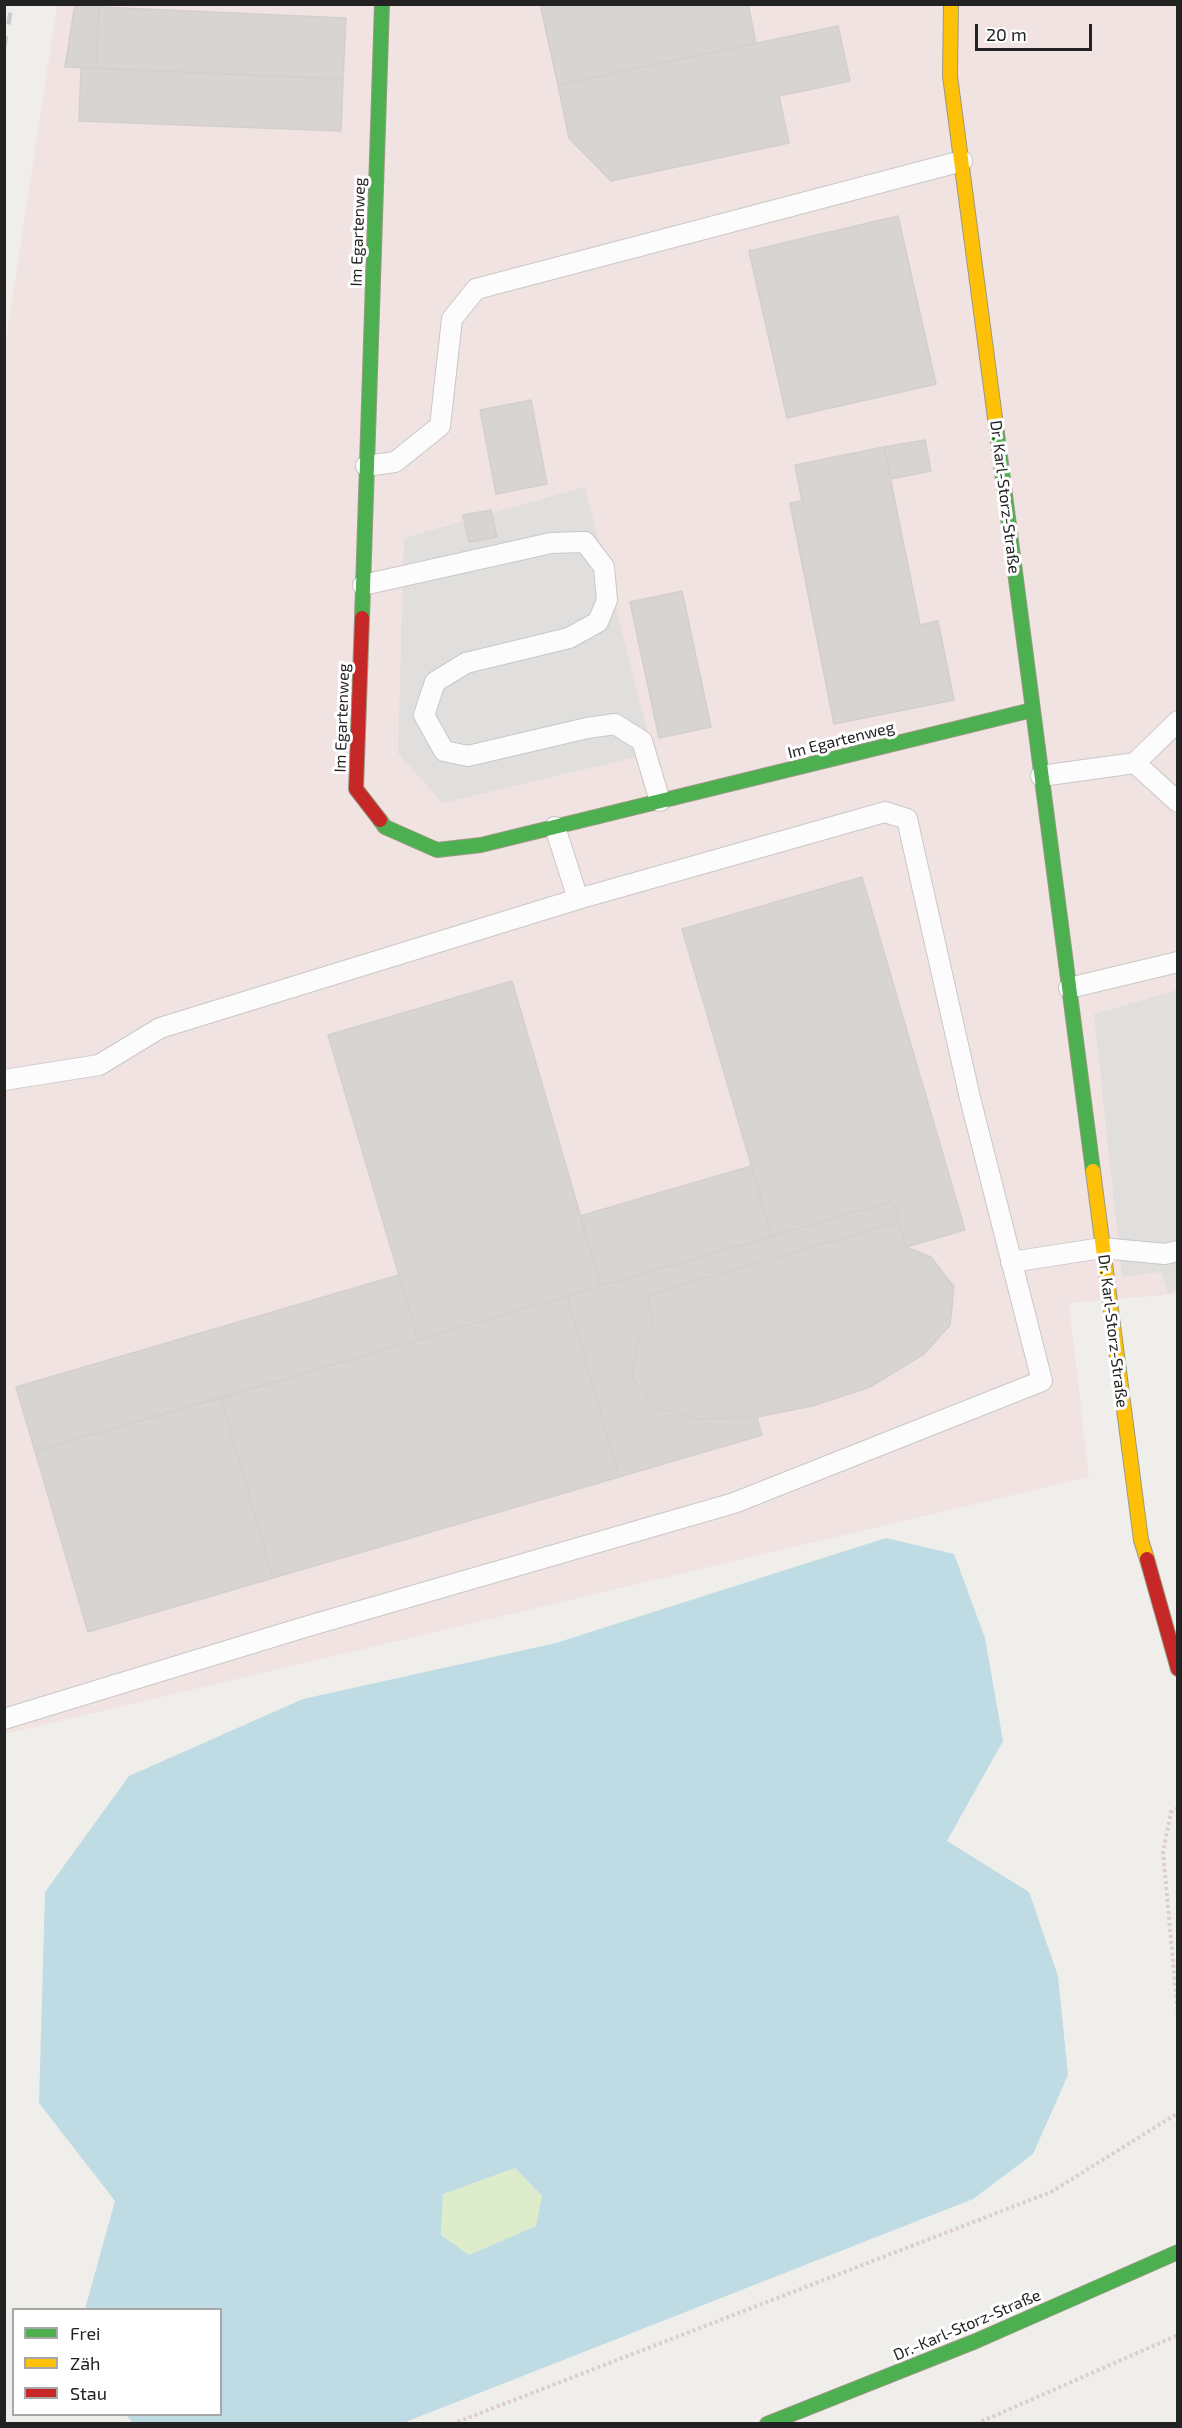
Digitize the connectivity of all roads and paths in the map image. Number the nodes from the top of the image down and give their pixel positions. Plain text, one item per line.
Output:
1 (382, 4) edge
2 (951, 4) edge
3 (962, 161) junction
4 (366, 466) junction
5 (363, 585) junction
6 (1032, 710) junction
7 (1178, 721) edge
8 (1135, 763) junction
9 (1041, 776) junction
10 (660, 801) junction
11 (1178, 802) edge
12 (555, 827) junction
13 (578, 899) junction
14 (1178, 962) edge
15 (1069, 988) junction
16 (4, 1080) edge
17 (1102, 1248) junction
18 (1178, 1251) edge
19 (1011, 1262) junction
20 (1178, 1669) edge
21 (4, 1719) edge
22 (1178, 1808) edge
23 (1178, 2016) edge
24 (1178, 2113) edge
25 (1178, 2252) edge
26 (1178, 2335) edge
27 (452, 2424) edge
28 (767, 2424) edge
29 (976, 2424) edge

1 - 4 street, Im Egartenweg
2 - 3 street, Dr. Karl-Storz-Straße
3 - 4 lane
3 - 6 street, Dr. Karl-Storz-Straße
4 - 5 street, Im Egartenweg
5 - 10 lane
5 - 12 street, Im Egartenweg
6 - 9 street, Dr. Karl-Storz-Straße
6 - 10 street, Im Egartenweg
7 - 8 lane
8 - 9 lane
8 - 11 lane
9 - 15 street, Dr. Karl-Storz-Straße
10 - 12 street, Im Egartenweg
12 - 13 lane
13 - 16 lane
13 - 19 lane
14 - 15 lane
15 - 17 street, Dr. Karl-Storz-Straße
17 - 18 lane
17 - 19 lane
17 - 20 street, Dr. Karl-Storz-Straße
19 - 21 lane
22 - 23 path
24 - 27 path
25 - 28 street, Dr.-Karl-Storz-Straße
26 - 29 path

